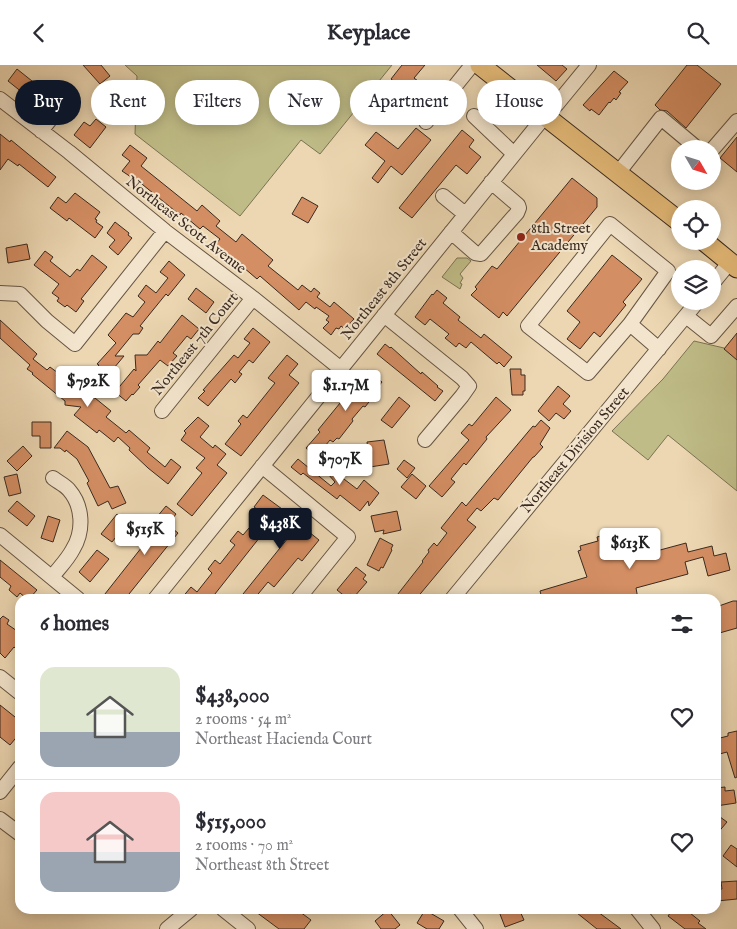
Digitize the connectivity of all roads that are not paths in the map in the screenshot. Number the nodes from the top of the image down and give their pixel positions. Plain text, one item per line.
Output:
1 (472, 65) edge
2 (480, 65) edge
3 (589, 65) edge
4 (460, 80) edge
5 (499, 80) edge
6 (562, 99) edge
7 (5, 103) edge
8 (474, 116) dead end
9 (737, 121) edge
10 (46, 125) edge
11 (537, 125) edge
12 (557, 125) edge
13 (41, 131) junction
14 (687, 140) edge
15 (721, 140) edge
16 (514, 153) junction
17 (618, 173) junction
18 (491, 182) junction
19 (443, 196) dead end
20 (465, 214) junction
21 (671, 215) edge
22 (165, 231) junction
23 (451, 232) junction
24 (718, 250) edge
25 (735, 261) edge
26 (721, 275) edge
27 (0, 293) edge
28 (253, 298) junction
29 (737, 306) edge
30 (691, 310) edge
31 (384, 315) junction
32 (686, 316) junction
33 (630, 324) junction
34 (659, 349) junction
35 (341, 369) junction
36 (162, 411) dead end
37 (425, 440) dead end
38 (262, 467) junction
39 (53, 479) dead end
40 (0, 535) edge
41 (52, 577) junction
42 (72, 594) edge
43 (159, 594) edge
44 (302, 594) edge
45 (456, 594) edge
46 (0, 677) edge
47 (15, 689) edge
48 (15, 773) edge
49 (0, 792) edge
50 (0, 819) edge
51 (15, 830) edge
52 (185, 914) edge
53 (229, 914) edge
54 (464, 914) edge
55 (640, 914) edge
56 (167, 929) edge
57 (248, 929) edge
58 (476, 929) edge
59 (653, 929) edge

1 - 4 street
2 - 5 main road
3 - 6 street, Northeast 8th Street
7 - 13 street, Northeast Scott Avenue
8 - 16 street
9 - 15 street
10 - 13 street
11 - 16 street, Northeast 8th Street
12 - 17 main road
13 - 22 street, Northeast Scott Avenue
14 - 17 street
16 - 18 street, Northeast 8th Street
17 - 21 main road
18 - 20 street, Northeast 8th Street
18 - 23 street
19 - 20 street
20 - 23 street, Northeast 8th Street
22 - 27 street
22 - 28 street, Northeast Scott Avenue
23 - 31 street, Northeast 8th Street
24 - 25 main road
25 - 26 street
28 - 35 street, Northeast Scott Avenue
28 - 36 street, Northeast 7th Court
29 - 32 street
30 - 32 street, Northeast Division Street
31 - 35 street, Northeast 8th Street
31 - 37 street
32 - 34 street, Northeast Division Street
33 - 33 street
33 - 34 street
34 - 45 street, Northeast Division Street
35 - 38 street, Northeast 8th Street
38 - 43 street, Northeast 8th Street
38 - 44 street
39 - 41 street
40 - 41 street
41 - 42 street
46 - 47 street
48 - 49 street
50 - 51 street
52 - 56 street
53 - 57 street
54 - 58 street
55 - 59 street

